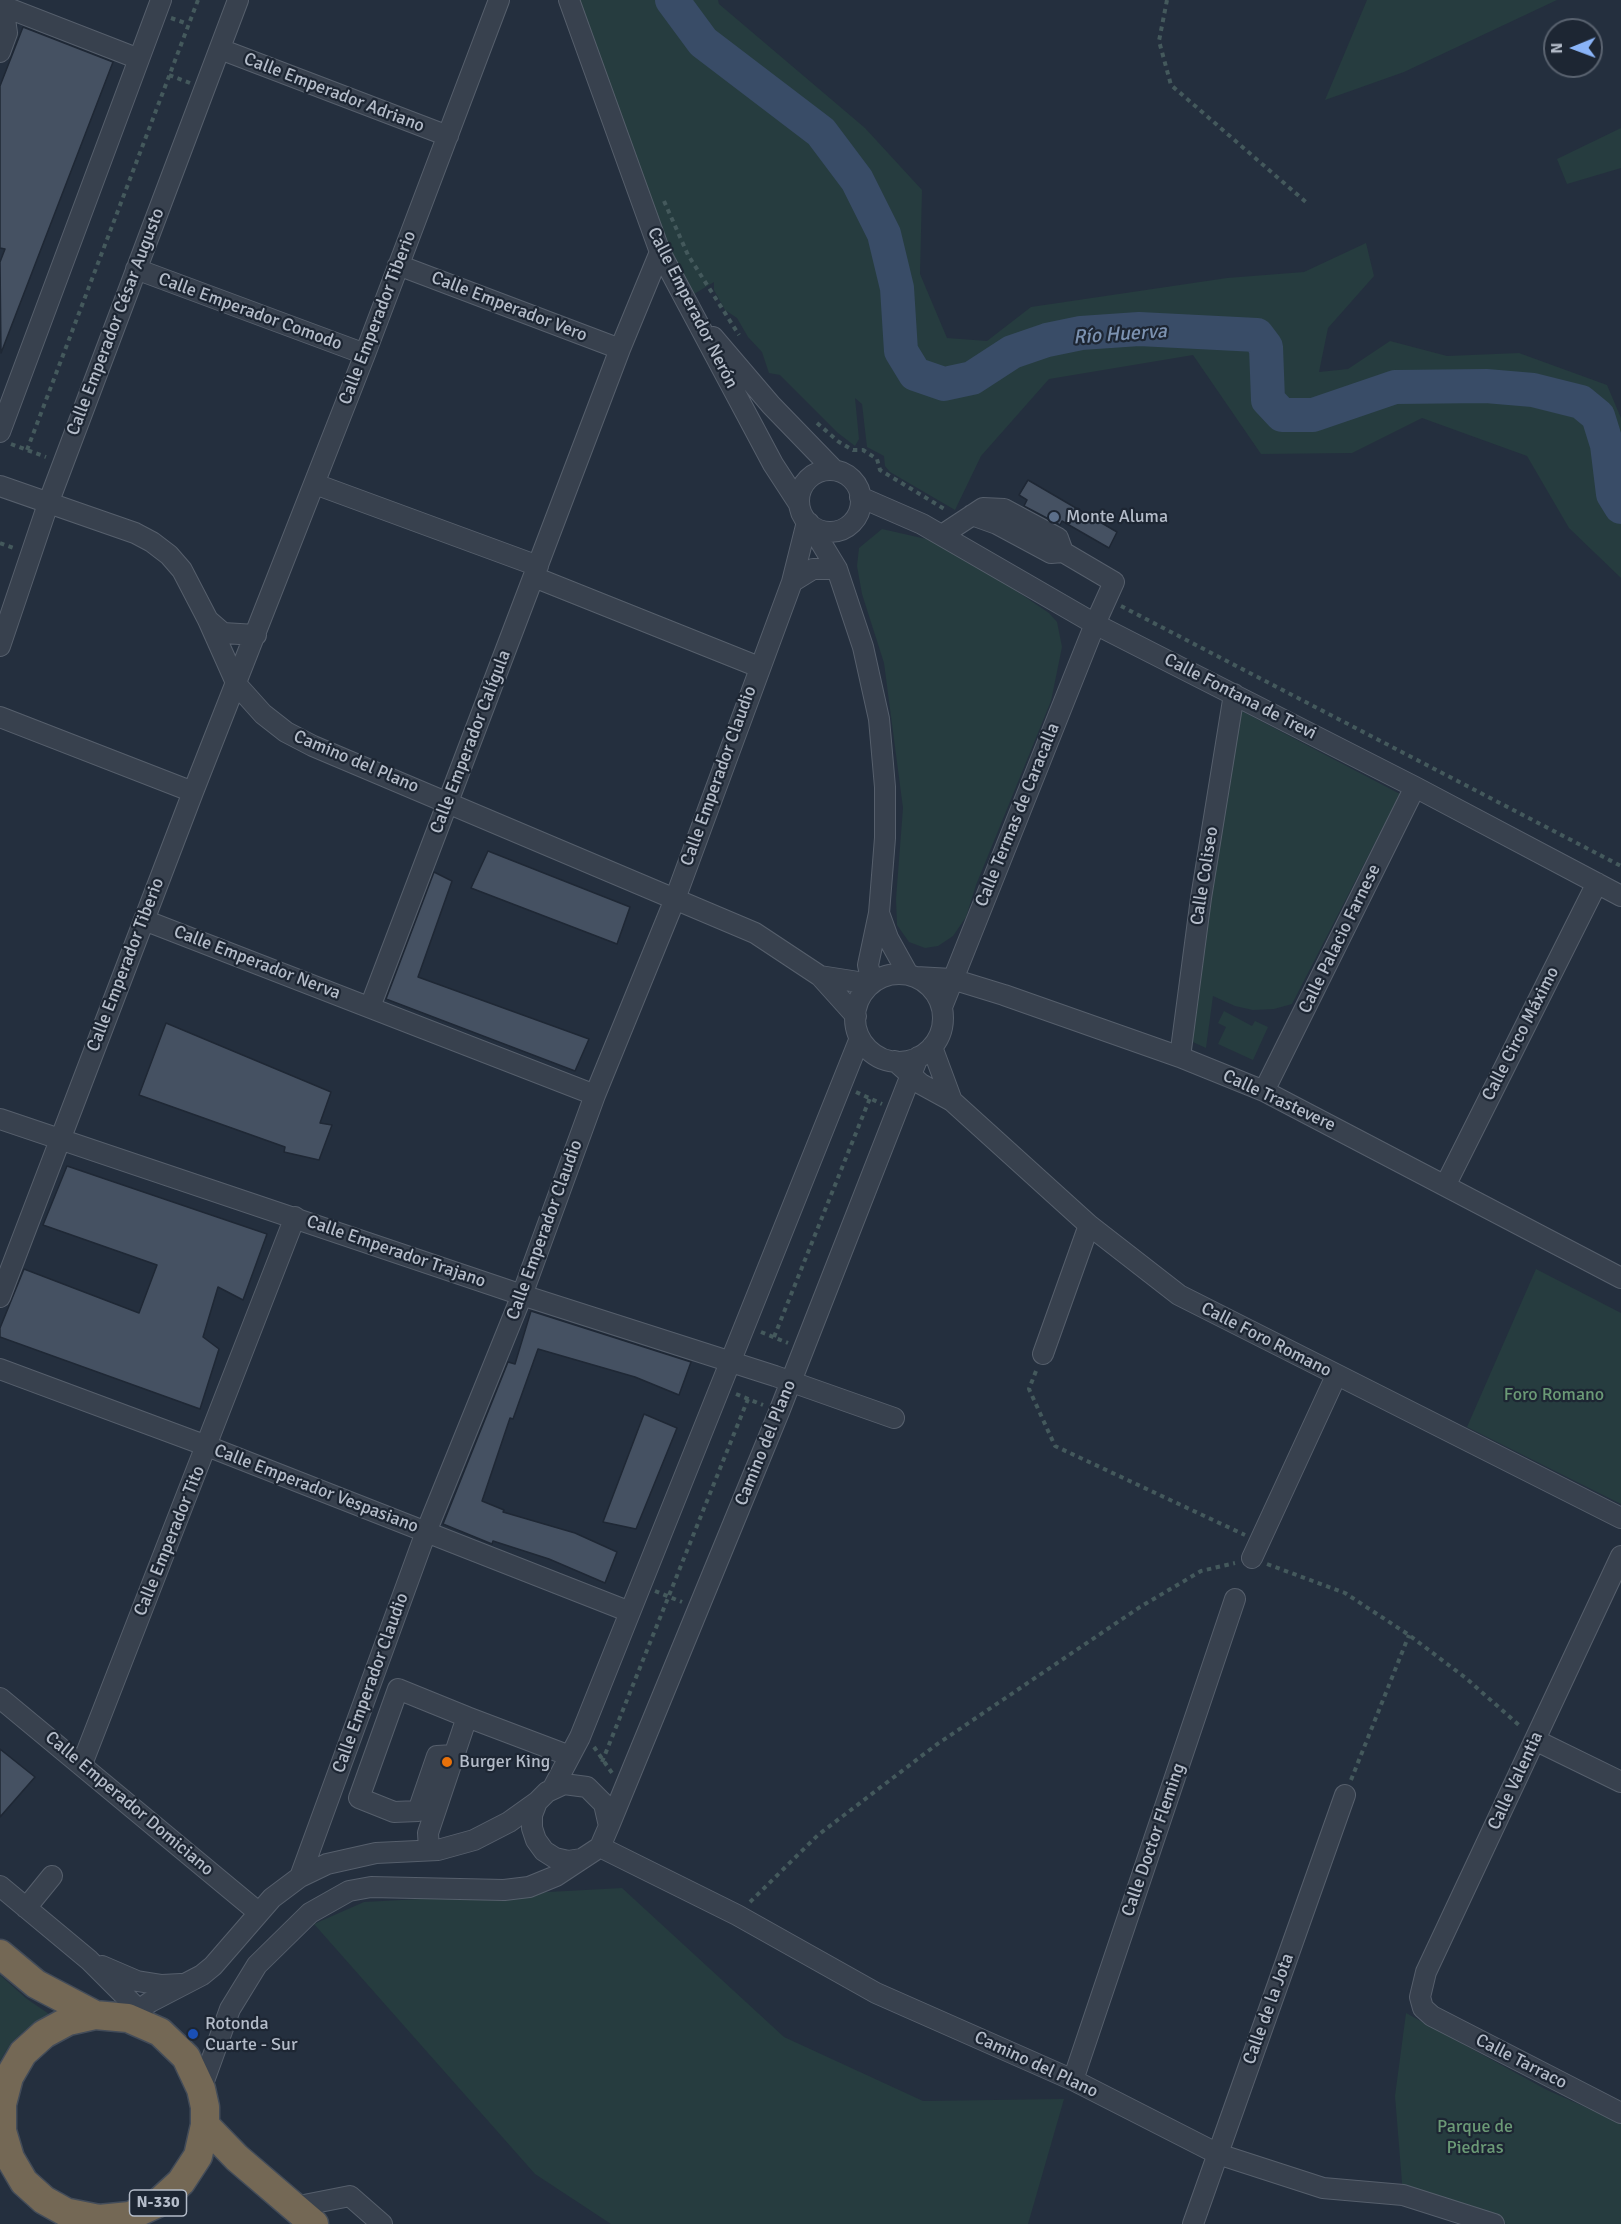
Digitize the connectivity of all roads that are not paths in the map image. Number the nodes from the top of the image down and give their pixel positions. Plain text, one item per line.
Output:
1 (161, 0) edge
2 (238, 0) edge
3 (499, 0) edge
4 (568, 0) edge
5 (3, 3) edge
6 (219, 49) junction
7 (0, 52) edge
8 (139, 59) junction
9 (448, 136) junction
10 (660, 252) junction
11 (398, 265) junction
12 (136, 269) junction
13 (690, 310) junction
14 (620, 350) junction
15 (365, 354) junction
16 (4, 437) edge
17 (834, 470) junction
18 (315, 484) junction
19 (0, 486) edge
20 (860, 496) junction
21 (49, 501) junction
22 (805, 517) junction
23 (846, 527) junction
24 (942, 535) junction
25 (837, 568) junction
26 (536, 572) junction
27 (792, 582) junction
28 (208, 620) junction
29 (1095, 624) junction
30 (256, 635) junction
31 (0, 646) edge
32 (759, 667) junction
33 (237, 685) junction
34 (1234, 694) junction
35 (0, 717) edge
36 (1415, 787) junction
37 (193, 792) junction
38 (449, 802) junction
39 (1597, 883) junction
40 (1621, 896) edge
41 (675, 898) junction
42 (879, 913) junction
43 (144, 920) junction
44 (820, 976) junction
45 (912, 976) junction
46 (952, 979) junction
47 (872, 983) junction
48 (370, 1007) junction
49 (942, 1007) junction
50 (856, 1016) junction
51 (860, 1038) junction
52 (925, 1052) junction
53 (1180, 1058) junction
54 (895, 1061) junction
55 (911, 1077) junction
56 (1264, 1091) junction
57 (595, 1095) junction
58 (952, 1101) junction
59 (0, 1119) edge
60 (60, 1139) junction
61 (1446, 1184) junction
62 (296, 1217) junction
63 (1089, 1225) junction
64 (1621, 1278) edge
65 (522, 1295) junction
66 (0, 1297) edge
67 (1043, 1354) road end
68 (732, 1362) junction
69 (0, 1369) edge
70 (1336, 1376) junction
71 (791, 1382) junction
72 (894, 1418) dead end
73 (207, 1446) junction
74 (1621, 1518) edge
75 (426, 1532) junction
76 (1256, 1550) road end
77 (1621, 1556) edge
78 (1235, 1599) dead end
79 (630, 1612) junction
80 (0, 1698) edge
81 (467, 1717) junction
82 (1535, 1740) junction
83 (454, 1755) junction
84 (570, 1756) junction
85 (82, 1764) junction
86 (1621, 1782) edge
87 (553, 1788) junction
88 (1345, 1795) road end
89 (537, 1802) junction
90 (609, 1827) junction
91 (600, 1847) junction
92 (429, 1850) junction
93 (581, 1859) junction
94 (52, 1876) dead end
95 (300, 1877) junction
96 (0, 1886) edge
97 (26, 1908) junction
98 (258, 1912) junction
99 (0, 1954) edge
100 (89, 1960) junction
101 (189, 1983) junction
102 (1424, 2008) joint
103 (95, 2015) junction
104 (138, 2018) junction
105 (1073, 2080) junction
106 (201, 2089) junction
107 (1, 2102) edge
108 (1621, 2113) edge
109 (205, 2125) junction
110 (1218, 2154) junction
111 (304, 2216) edge
112 (78, 2219) edge
113 (382, 2224) edge
114 (1193, 2224) edge
115 (1494, 2224) edge

1 - 8 street
2 - 6 street, Calle Emperador César Augusto
3 - 9 street, Calle Emperador Tiberio
4 - 10 street, Calle Emperador Nerón
5 - 7 street
5 - 8 street
6 - 9 street, Calle Emperador Adriano
6 - 12 street, Calle Emperador César Augusto
8 - 16 street
9 - 11 street, Calle Emperador Tiberio
10 - 13 street, Calle Emperador Nerón
10 - 14 street, Calle Emperador Calígula
11 - 14 street, Calle Emperador Vero
11 - 15 street, Calle Emperador Tiberio
12 - 15 street, Calle Emperador Comodo
12 - 21 street, Calle Emperador César Augusto
13 - 17 street
13 - 22 street, Calle Emperador Nerón
14 - 26 street, Calle Emperador Calígula
15 - 18 street, Calle Emperador Tiberio
17 - 20 street
17 - 22 street
18 - 26 street
18 - 30 street, Calle Emperador Tiberio
19 - 21 street, Camino del Plano
20 - 23 street
20 - 24 street, Calle Fontana de Trevi
21 - 28 street, Camino del Plano
21 - 31 street, Calle Emperador César Augusto
22 - 23 street
22 - 25 street, Calle Emperador Nerón
22 - 27 street, Calle Emperador Claudio
23 - 25 street
24 - 29 street, Calle Fontana de Trevi
24 - 29 street, Calle Termas de Caracalla
25 - 27 street
25 - 42 street, Calle Emperador Nerón
26 - 32 street
26 - 38 street, Calle Emperador Calígula
27 - 32 street, Calle Emperador Claudio
28 - 30 street
28 - 33 street, Camino del Plano
29 - 34 street, Calle Fontana de Trevi
29 - 46 street, Calle Termas de Caracalla
30 - 33 street, Calle Emperador Tiberio
32 - 41 street, Calle Emperador Claudio
33 - 37 street, Calle Emperador Tiberio
33 - 38 street, Camino del Plano
34 - 36 street, Calle Fontana de Trevi
34 - 53 street, Calle Coliseo
35 - 37 street
36 - 39 street, Calle Fontana de Trevi
36 - 56 street, Calle Palacio Farnese
37 - 43 street, Calle Emperador Tiberio
38 - 41 street, Camino del Plano
38 - 48 street, Calle Emperador Calígula
39 - 40 street, Calle Fontana de Trevi
39 - 61 street, Calle Circo Máximo
41 - 44 street, Camino del Plano
41 - 57 street, Calle Emperador Claudio
42 - 45 street, Calle Emperador Nerón
42 - 47 street, Calle Emperador Nerón
43 - 48 street, Calle Emperador Nerva
43 - 60 street, Calle Emperador Tiberio
44 - 47 street, Camino del Plano
44 - 50 street, Camino del Plano
45 - 46 street, Calle Trastevere
45 - 47 street
45 - 49 street
46 - 49 street, Calle Termas de Caracalla
46 - 53 street, Calle Trastevere
47 - 50 street
48 - 57 street
49 - 52 street
50 - 51 street
51 - 54 street
51 - 68 street
52 - 54 street
52 - 55 street, Camino del Plano
52 - 58 street, Calle Foro Romano
53 - 56 street, Calle Trastevere
54 - 55 street, Calle Foro Romano
55 - 58 street, Calle Foro Romano
55 - 71 street, Camino del Plano
56 - 61 street, Calle Trastevere
57 - 65 street, Calle Emperador Claudio
58 - 63 street, Calle Foro Romano
59 - 60 street, Calle Emperador Trajano
60 - 62 street, Calle Emperador Trajano
60 - 66 street, Calle Emperador Tiberio
61 - 64 street, Calle Trastevere
62 - 65 street, Calle Emperador Trajano
62 - 73 street, Calle Emperador Tito
63 - 67 street
63 - 70 street, Calle Foro Romano
65 - 68 street, Calle Emperador Trajano
65 - 75 street, Calle Emperador Claudio
68 - 71 street, Calle Emperador Trajano
68 - 79 street
69 - 73 street, Calle Emperador Vespasiano
70 - 74 street, Calle Foro Romano
70 - 76 street
71 - 72 street, Calle Emperador Trajano
71 - 90 street, Camino del Plano
73 - 75 street, Calle Emperador Vespasiano
73 - 85 street, Calle Emperador Tito
75 - 79 street, Calle Emperador Vespasiano
75 - 95 street, Calle Emperador Claudio
77 - 82 street, Calle Valentia
78 - 105 street, Calle Doctor Fleming
79 - 84 street
80 - 85 street, Calle Emperador Domiciano
81 - 83 street
81 - 83 street
81 - 84 street
82 - 86 street
82 - 102 street, Calle Valentia
83 - 92 street
84 - 87 street
85 - 98 street, Calle Emperador Domiciano
87 - 89 street
87 - 90 street
88 - 110 street, Calle de la Jota
89 - 92 street
89 - 93 street
90 - 91 street
91 - 93 street
91 - 105 street, Camino del Plano
92 - 95 street
93 - 106 street
94 - 97 street
95 - 98 street
96 - 97 street
97 - 100 street
98 - 101 street
99 - 103 highway, N-330
100 - 101 street
100 - 104 street
101 - 104 street
102 - 108 street, Calle Tarraco
103 - 104 highway, N-330
103 - 107 highway, N-330
104 - 106 highway, N-330
105 - 110 street, Camino del Plano
106 - 109 highway, N-330
107 - 112 highway, N-330
109 - 111 highway
109 - 112 highway, N-330
110 - 114 street, Calle de la Jota
110 - 115 street, Camino del Plano
111 - 113 street

